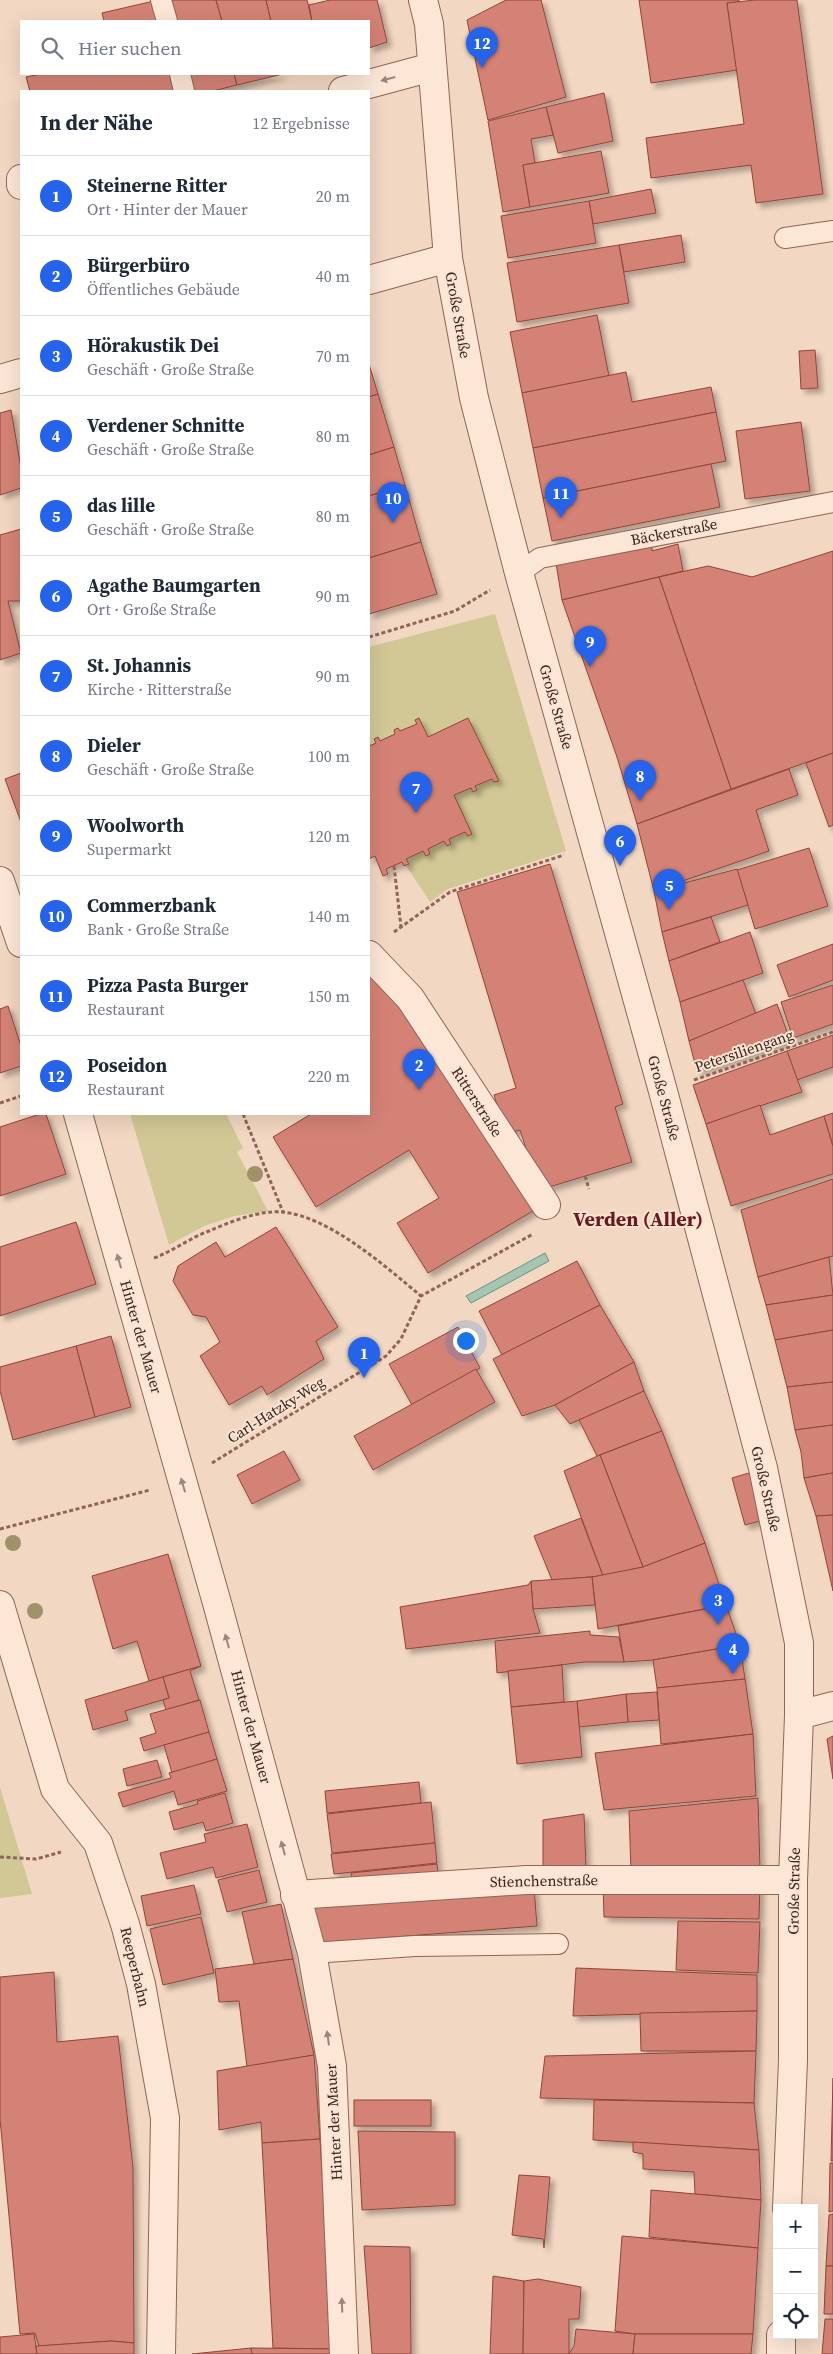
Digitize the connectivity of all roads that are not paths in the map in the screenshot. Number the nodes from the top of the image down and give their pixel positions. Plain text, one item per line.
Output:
1 (161, 0) edge
2 (423, 0) edge
3 (166, 20) edge
4 (432, 67) junction
5 (180, 75) edge
6 (184, 90) edge
7 (347, 90) edge
8 (833, 231) edge
9 (785, 238) dead end
10 (448, 258) junction
11 (370, 280) edge
12 (20, 373) edge
13 (0, 379) edge
14 (833, 502) edge
15 (518, 573) junction
16 (0, 881) edge
17 (20, 940) edge
18 (370, 956) edge
19 (78, 1115) edge
20 (546, 1205) dead end
21 (0, 1605) edge
22 (833, 1706) edge
23 (799, 1715) junction
24 (793, 1880) junction
25 (296, 1895) junction
26 (558, 1944) dead end
27 (312, 1953) junction
28 (787, 2204) edge
29 (781, 2339) edge
30 (161, 2354) edge
31 (344, 2354) edge
32 (780, 2354) edge

1 - 3 lane
2 - 4 street, Große Straße
4 -> 7 street
4 - 10 street, Große Straße
5 - 6 lane
8 - 9 lane
10 - 11 street
10 - 15 street, Große Straße
12 - 13 street
14 - 15 lane, Bäckerstraße
15 - 23 street, Große Straße
16 - 17 street
18 - 20 street, Ritterstraße
25 -> 19 street, Hinter der Mauer
21 - 30 street, Reeperbahn
22 - 23 street
23 - 24 street, Große Straße
24 - 25 street, Stienchenstraße
24 - 28 street, Große Straße
25 - 27 street, Hinter der Mauer
26 - 27 lane
31 -> 27 street, Hinter der Mauer
29 - 32 street

